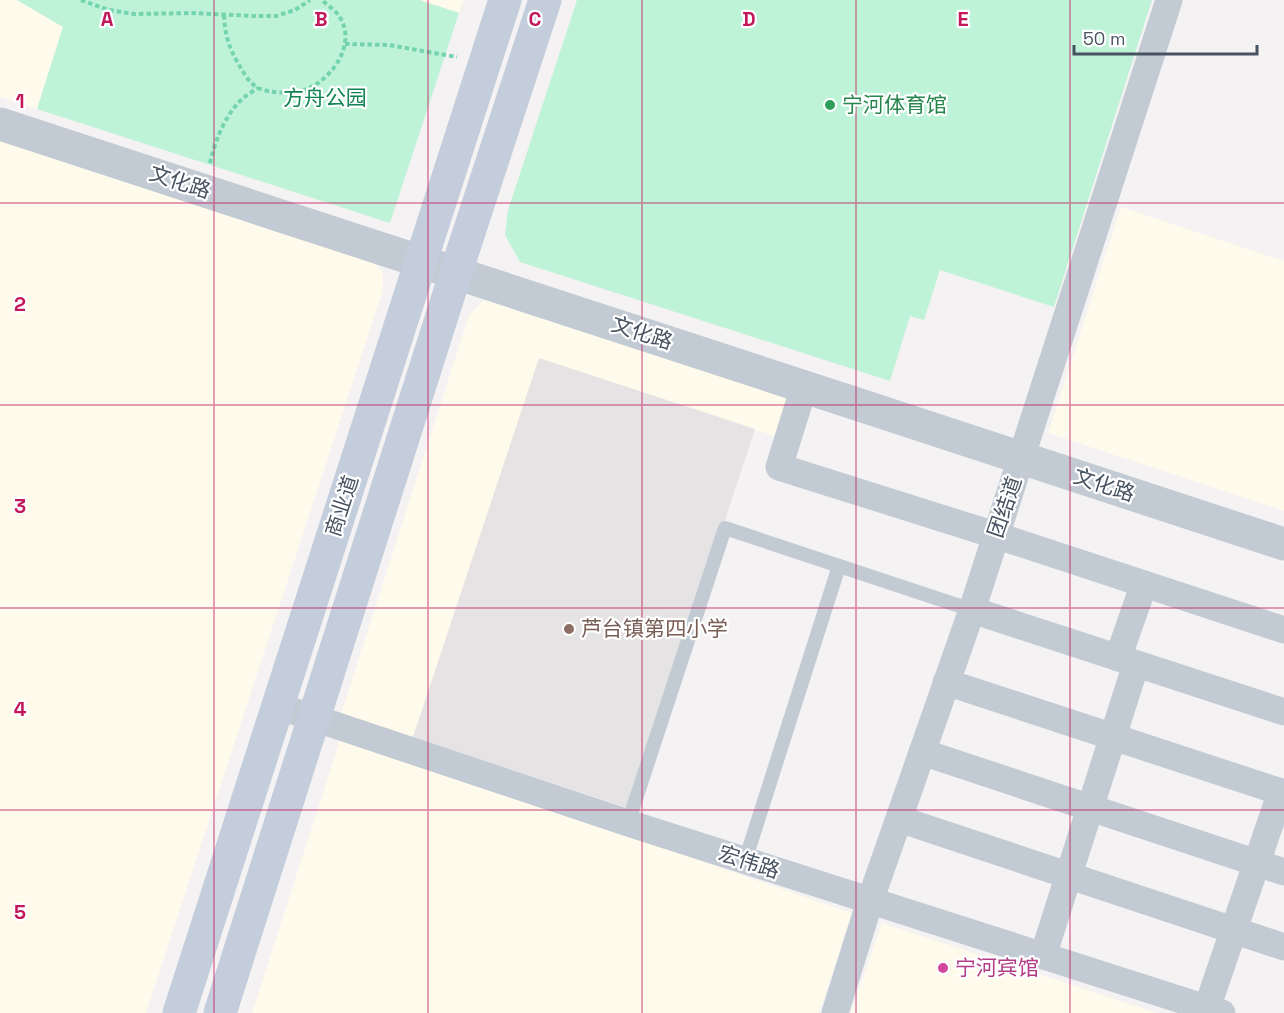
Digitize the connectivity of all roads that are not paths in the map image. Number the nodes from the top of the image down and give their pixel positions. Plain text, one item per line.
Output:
1 (505, 0) edge
2 (545, 0) edge
3 (1169, 0) edge
4 (0, 124) edge
5 (420, 260) junction
6 (456, 272) junction
7 (804, 387) junction
8 (1022, 458) junction
9 (995, 535) junction
10 (1284, 544) edge
11 (839, 566) junction
12 (1144, 584) junction
13 (972, 610) junction
14 (1284, 630) edge
15 (1127, 661) junction
16 (946, 682) junction
17 (278, 706) junction
18 (1284, 712) edge
19 (313, 718) junction
20 (1113, 737) junction
21 (922, 752) junction
22 (1283, 792) edge
23 (1090, 807) junction
24 (899, 819) junction
25 (628, 823) junction
26 (745, 861) junction
27 (1257, 863) junction
28 (1284, 872) edge
29 (1069, 875) junction
30 (870, 901) junction
31 (1234, 930) junction
32 (1284, 947) edge
33 (1043, 956) junction
34 (1214, 1011) edge
35 (179, 1013) edge
36 (220, 1013) edge
37 (835, 1013) edge

1 - 5 main road, 商业道
2 - 6 main road, 商业道
3 - 8 street, 团结道
4 - 5 street, 文化路
5 - 6 street, 文化路
5 - 17 main road, 商业道
6 - 7 street, 文化路
6 - 19 main road, 商业道
7 - 8 street, 文化路
7 - 9 street
8 - 9 street, 团结道
8 - 10 street, 文化路
9 - 12 street
9 - 13 street, 团结道
11 - 13 lane
11 - 25 lane
11 - 26 lane
12 - 14 street
12 - 15 street
13 - 15 street
13 - 16 street, 团结道
15 - 18 street
15 - 20 street
16 - 20 street
16 - 21 street, 团结道
17 - 19 street, 宏伟路
17 - 35 main road, 商业道
19 - 25 street, 宏伟路
19 - 36 main road, 商业道
20 - 22 street
20 - 23 street
21 - 23 street
21 - 24 street, 团结道
22 - 27 street
23 - 27 street
23 - 29 street
24 - 29 street
24 - 30 street, 团结道
25 - 26 street, 宏伟路
26 - 30 street, 宏伟路
27 - 28 street
27 - 31 street
29 - 31 street
29 - 33 street
30 - 33 street, 宏伟路
30 - 37 street, 团结道
31 - 32 street
31 - 34 street
33 - 34 street, 宏伟路

